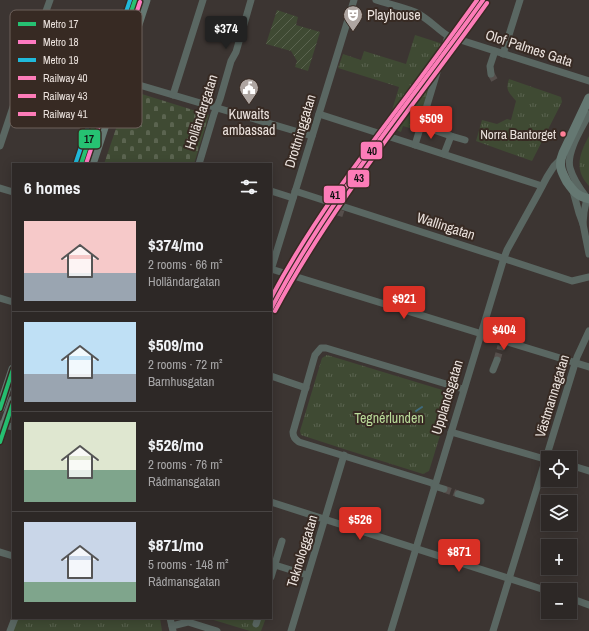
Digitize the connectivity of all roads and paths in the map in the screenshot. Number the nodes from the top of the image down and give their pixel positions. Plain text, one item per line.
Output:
1 (50, 0) edge
2 (135, 0) edge
3 (146, 0) edge
4 (203, 0) edge
5 (251, 0) edge
6 (354, 0) edge
7 (376, 0) edge
8 (520, 0) edge
9 (46, 10) edge
10 (132, 10) edge
11 (142, 12) edge
12 (448, 36) junction
13 (494, 51) junction
14 (503, 54) junction
15 (491, 74) tunnel mouth
16 (589, 81) edge
17 (142, 86) edge
18 (173, 95) junction
19 (589, 98) edge
20 (216, 108) junction
21 (319, 114) junction
22 (589, 114) edge
23 (10, 116) edge
24 (93, 128) edge
25 (104, 128) edge
26 (428, 128) dead end
27 (312, 136) junction
28 (451, 136) junction
29 (465, 140) dead end
30 (415, 145) junction
31 (0, 146) edge
32 (444, 154) junction
33 (560, 159) junction
34 (81, 163) edge
35 (92, 163) edge
36 (199, 163) edge
37 (542, 186) junction
38 (0, 188) edge
39 (272, 191) edge
40 (573, 191) junction
41 (12, 192) edge
42 (294, 194) junction
43 (588, 198) edge
44 (583, 224) junction
45 (589, 254) edge
46 (504, 258) junction
47 (272, 267) edge
48 (272, 270) edge
49 (589, 277) edge
50 (0, 298) edge
51 (12, 302) edge
52 (589, 331) edge
53 (481, 334) junction
54 (497, 360) tunnel mouth
55 (575, 363) junction
56 (589, 367) edge
57 (493, 370) dead end
58 (12, 372) edge
59 (272, 376) edge
60 (306, 388) junction
61 (464, 389) junction
62 (12, 404) edge
63 (0, 408) edge
64 (6, 425) edge
65 (451, 432) junction
66 (0, 437) edge
67 (550, 451) edge
68 (344, 455) junction
69 (541, 458) edge
70 (577, 467) edge
71 (589, 471) edge
72 (541, 479) edge
73 (434, 485) junction
74 (444, 489) tunnel mouth
75 (458, 494) tunnel mouth
76 (481, 501) dead end
77 (272, 502) edge
78 (325, 519) junction
79 (282, 541) dead end
80 (415, 549) junction
81 (0, 552) edge
82 (12, 556) edge
83 (275, 565) junction
84 (272, 573) edge
85 (307, 575) junction
86 (509, 579) junction
87 (541, 589) edge
88 (577, 600) edge
89 (589, 604) edge
90 (15, 619) edge
91 (170, 619) edge
92 (173, 629) edge
93 (10, 631) edge
94 (217, 631) edge
95 (291, 631) edge
96 (391, 631) edge
97 (493, 631) edge

1 - 9 street
2 - 10 main road
3 - 11 main road
4 - 18 street
5 - 20 street, Holländargatan
6 - 21 street, Drottninggatan
7 - 12 street, Olof Palmes Gata
8 - 14 street
12 - 13 street, Olof Palmes Gata
12 - 30 street
13 - 14 street, Olof Palmes Gata
13 - 15 street
14 - 16 street, Olof Palmes Gata
17 - 18 street
18 - 20 street
19 - 33 main road
20 - 27 street
20 - 36 street, Holländargatan
21 - 27 street, Drottninggatan
21 - 30 street
22 - 43 street
23 - 31 street
24 - 34 main road
25 - 35 main road
26 - 28 street
27 - 42 street, Drottninggatan
28 - 29 street
28 - 32 street
30 - 32 street
32 - 37 street
33 - 37 street, Upplandsgatan
33 - 40 main road
37 - 46 street, Upplandsgatan
38 - 41 street
39 - 42 street, Wallingatan
40 - 43 main road
40 - 44 street
42 - 46 street, Wallingatan
42 - 47 street, Drottninggatan
43 - 44 street
44 - 45 street
46 - 49 street, Wallingatan
46 - 53 street, Upplandsgatan
48 - 53 street
50 - 51 street
52 - 55 street, Västmannagatan
53 - 55 street
53 - 61 street, Upplandsgatan
54 - 57 street
55 - 56 street
55 - 67 street, Västmannagatan
58 - 63 main road
59 - 60 street
60 - 61 street
60 - 68 street
61 - 65 street, Upplandsgatan
62 - 64 main road
64 - 66 main road
65 - 69 street
65 - 73 street, Upplandsgatan
68 - 73 street
68 - 78 street, Teknologgatan
70 - 71 street
72 - 86 street, Västmannagatan
73 - 74 street
73 - 80 street, Upplandsgatan
75 - 76 street
77 - 78 street
78 - 80 street
78 - 85 street, Teknologgatan
79 - 83 street
80 - 86 street
80 - 96 street, Upplandsgatan
81 - 82 street
83 - 84 street
83 - 85 street
85 - 95 street, Teknologgatan
86 - 87 street
86 - 97 street, Västmannagatan
88 - 89 street
90 - 93 street
91 - 92 street
92 - 94 street

